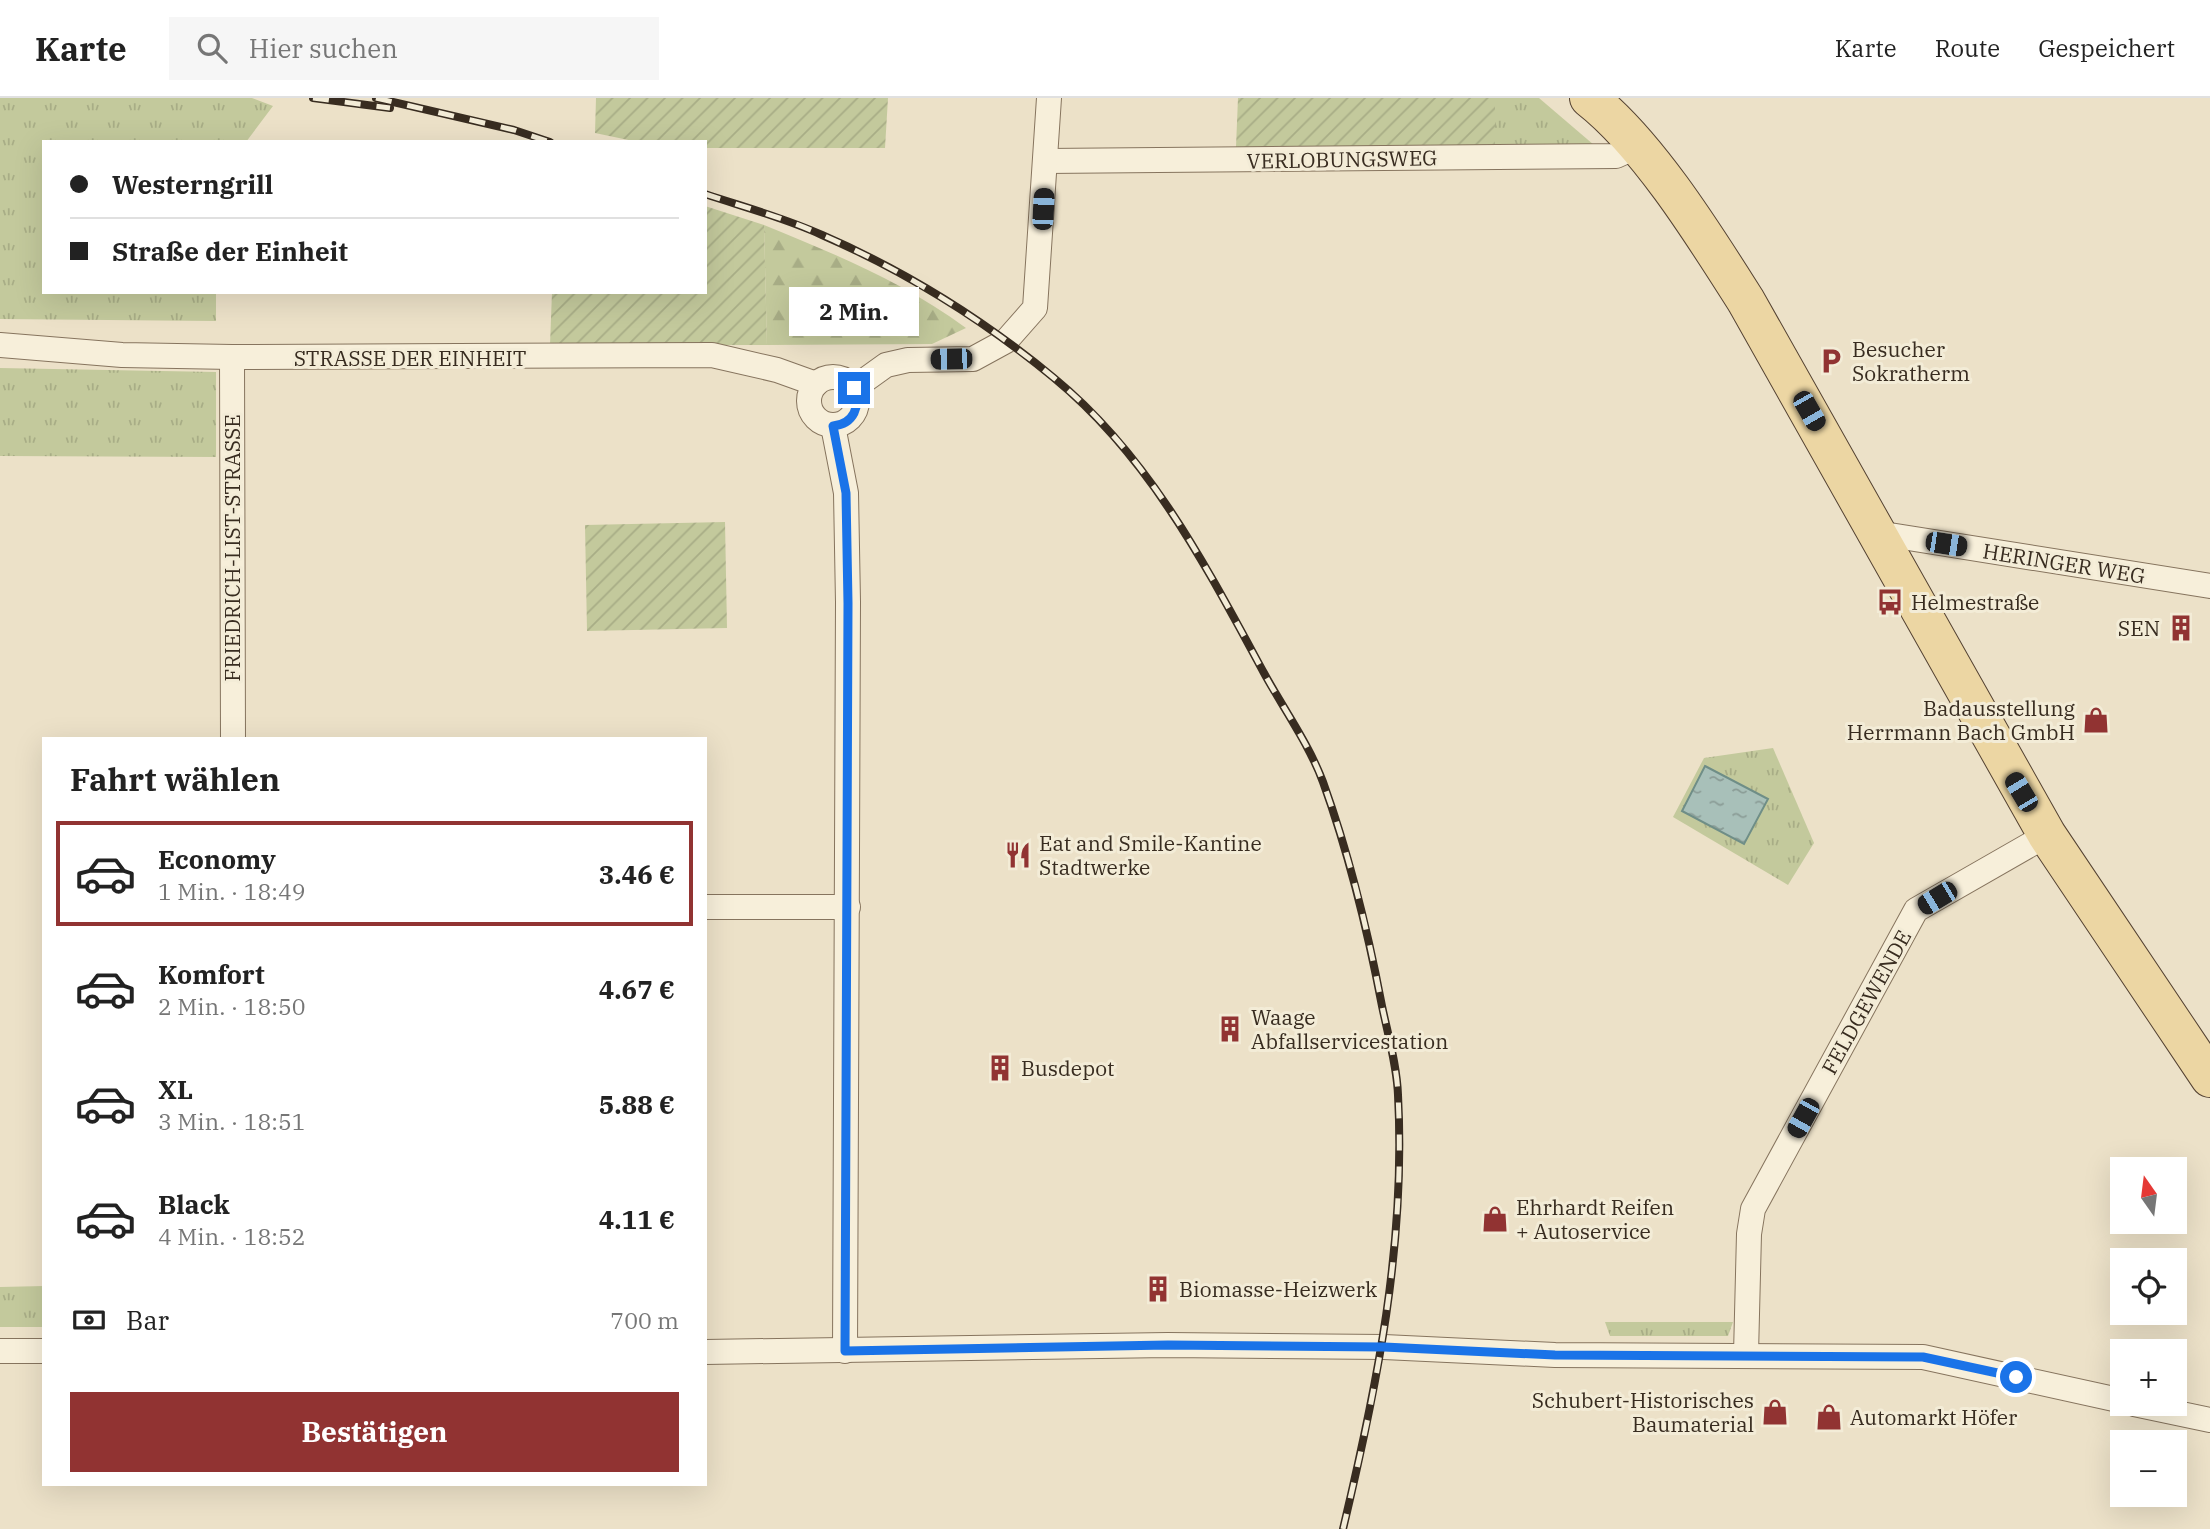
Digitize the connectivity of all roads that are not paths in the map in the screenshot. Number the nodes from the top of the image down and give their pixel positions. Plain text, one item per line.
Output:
1 (1049, 98) edge
2 (1589, 98) edge
3 (1636, 147) junction
4 (1046, 161) junction
5 (0, 345) edge
6 (232, 357) junction
7 (816, 384) junction
8 (854, 388) junction
9 (833, 426) junction
10 (1877, 533) junction
11 (2210, 586) edge
12 (233, 737) edge
13 (2047, 835) junction
14 (707, 907) edge
15 (848, 907) junction
16 (2210, 1078) edge
17 (0, 1351) edge
18 (42, 1351) edge
19 (845, 1351) junction
20 (707, 1352) edge
21 (1746, 1354) junction
22 (2110, 1398) edge
23 (2187, 1415) edge
24 (2210, 1420) edge

1 - 4 street
2 - 3 main road
3 - 4 street, VERLOBUNGSWEG
3 - 10 main road
4 - 8 street
5 - 6 street, STRASSE DER EINHEIT
6 - 7 street, STRASSE DER EINHEIT
6 - 12 street, FRIEDRICH-LIST-STRASSE
7 - 8 street, STRASSE DER EINHEIT
7 - 9 street
8 - 9 street
9 - 15 street
10 - 11 street, HERINGER WEG
10 - 13 main road
13 - 16 main road
13 - 21 street, FELDGEWENDE
14 - 15 street
15 - 19 street
17 - 18 street
19 - 20 street
19 - 21 street
21 - 22 street
23 - 24 street

